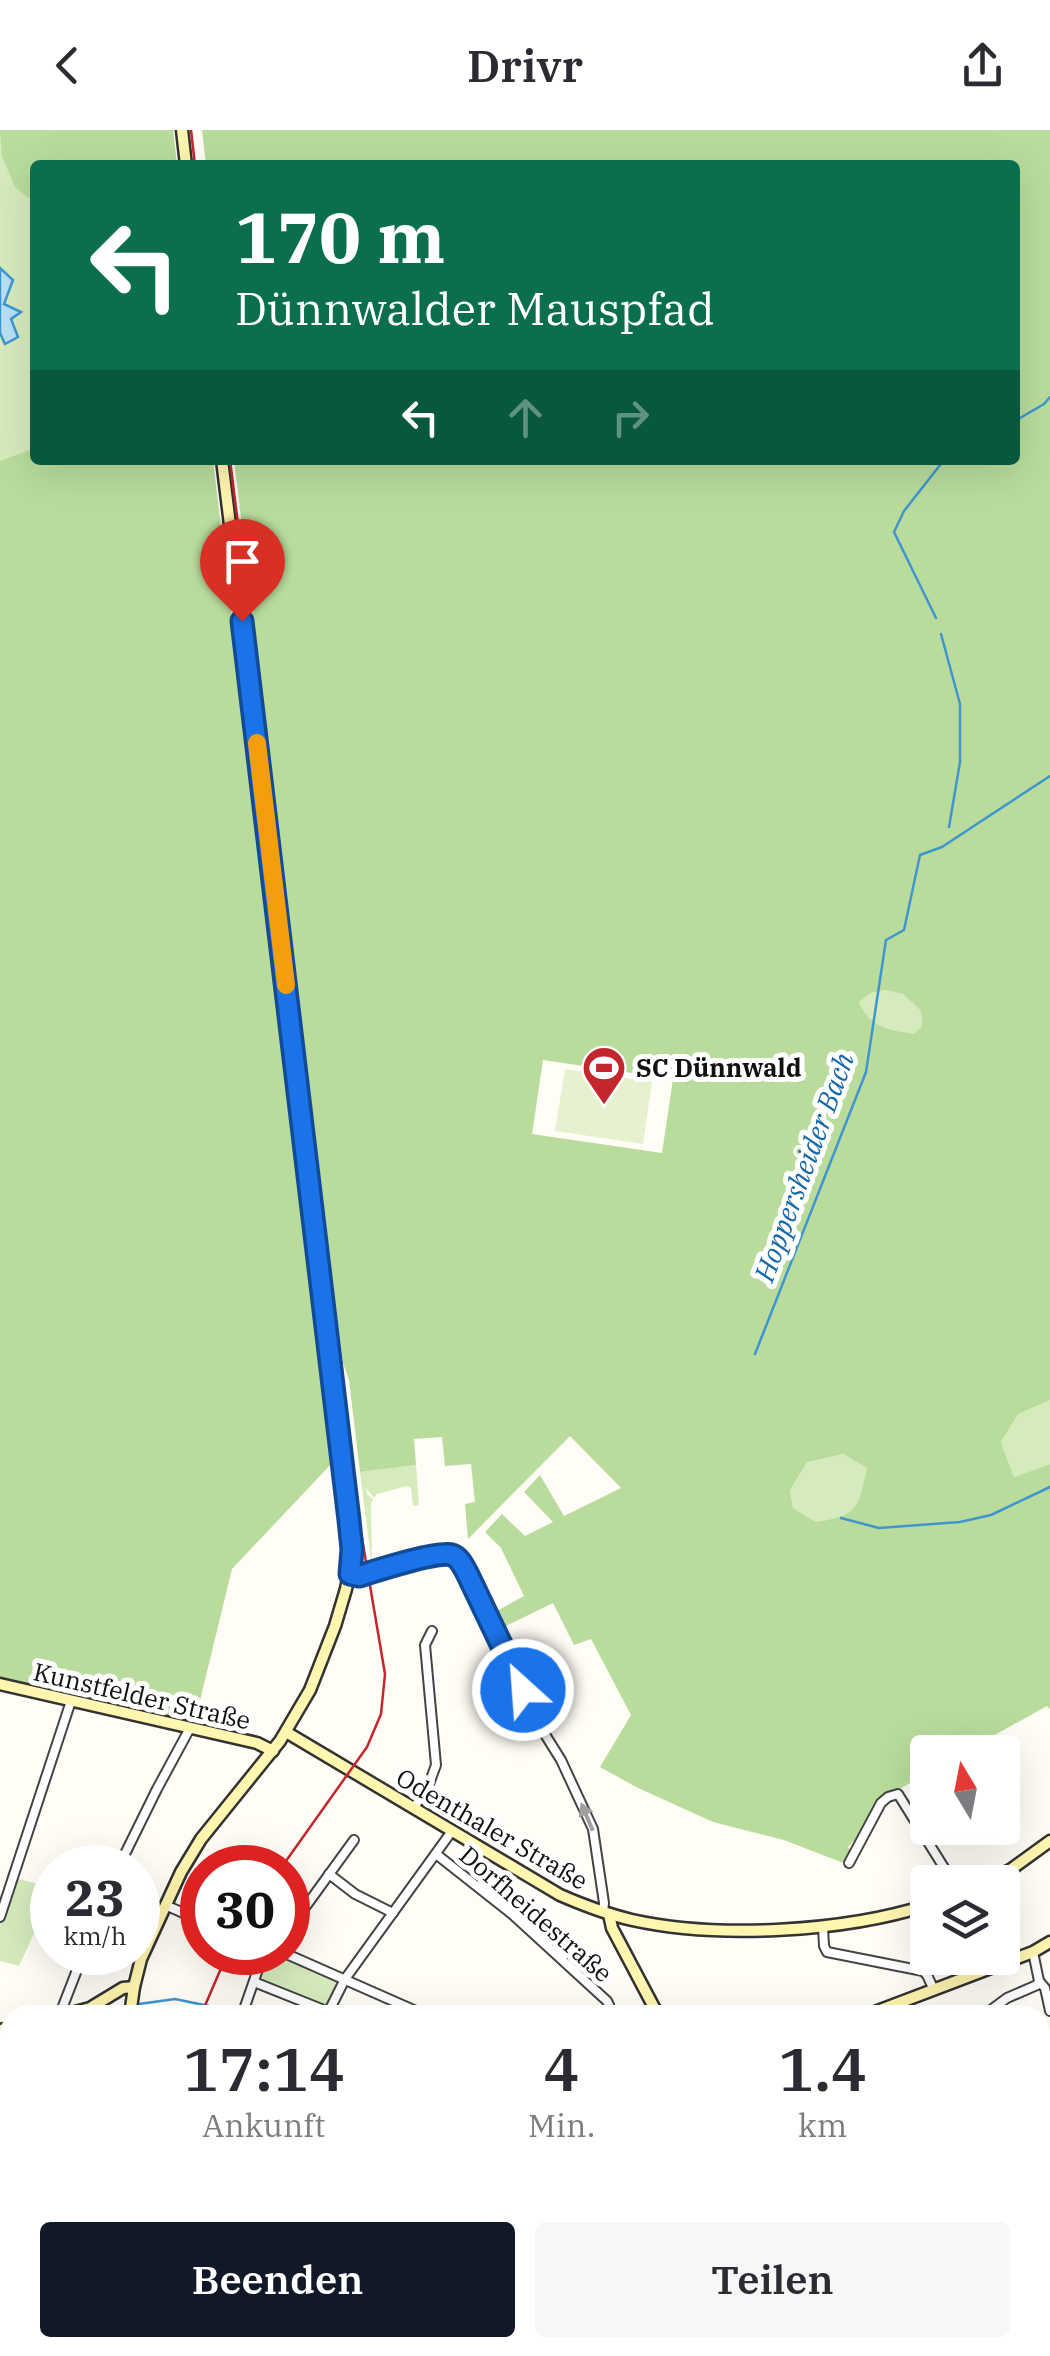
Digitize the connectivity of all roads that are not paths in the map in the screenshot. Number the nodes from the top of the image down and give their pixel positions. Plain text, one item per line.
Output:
1 (182, 130) edge
2 (185, 160) edge
3 (223, 465) edge
4 (350, 1574) junction
5 (432, 1631) dead end
6 (0, 1684) edge
7 (71, 1701) junction
8 (190, 1728) junction
9 (286, 1732) junction
10 (273, 1750) junction
11 (414, 1808) junction
12 (452, 1831) junction
13 (354, 1840) dead end
14 (1050, 1841) edge
15 (129, 1845) edge
16 (436, 1854) junction
17 (849, 1863) dead end
18 (942, 1865) edge
19 (1017, 1865) edge
20 (329, 1874) junction
21 (310, 1900) edge
22 (165, 1905) junction
23 (910, 1910) edge
24 (180, 1911) edge
25 (393, 1913) junction
26 (606, 1913) junction
27 (0, 1917) edge
28 (823, 1926) junction
29 (1050, 1942) edge
30 (1033, 1952) junction
31 (1020, 1956) edge
32 (310, 1964) edge
33 (75, 1975) edge
34 (256, 1975) edge
35 (967, 1975) edge
36 (345, 1979) junction
37 (1039, 1981) junction
38 (254, 1982) junction
39 (134, 1986) junction
40 (934, 1990) junction
41 (63, 2005) edge
42 (95, 2005) edge
43 (131, 2005) edge
44 (246, 2005) edge
45 (307, 2005) edge
46 (332, 2005) edge
47 (403, 2005) edge
48 (604, 2005) edge
49 (653, 2005) edge
50 (894, 2005) edge
51 (998, 2005) edge
52 (1049, 2005) edge
53 (1050, 2040) edge
54 (1050, 2058) edge

1 - 2 main road
3 - 4 main road
4 - 9 main road
26 -> 4 street
5 - 11 street
6 - 7 main road, Kunstfelder Straße
7 - 8 main road, Kunstfelder Straße
7 - 27 street
8 - 10 main road, Kunstfelder Straße
8 - 15 street
9 - 10 main road
9 - 11 main road, Odenthaler Straße
10 - 22 main road
11 - 12 main road, Odenthaler Straße
12 - 16 street
12 - 26 main road, Odenthaler Straße
13 - 20 street
14 - 19 main road
16 - 25 street
16 - 48 street, Dorfheidestraße
17 - 18 street
20 - 21 street
20 - 25 street
22 - 24 street
22 - 39 main road
23 - 28 main road, Odenthaler Straße
25 - 36 street
26 - 28 main road, Odenthaler Straße
26 - 49 main road
28 - 40 street
29 - 30 main road
30 - 31 main road
30 - 37 street
32 - 36 street
33 - 41 street
34 - 38 street
35 - 40 main road
36 - 46 street
36 - 47 street
37 - 51 street
37 - 52 street
38 - 44 street
38 - 45 street
39 - 42 main road
39 - 43 main road
40 - 50 main road
53 - 54 street

